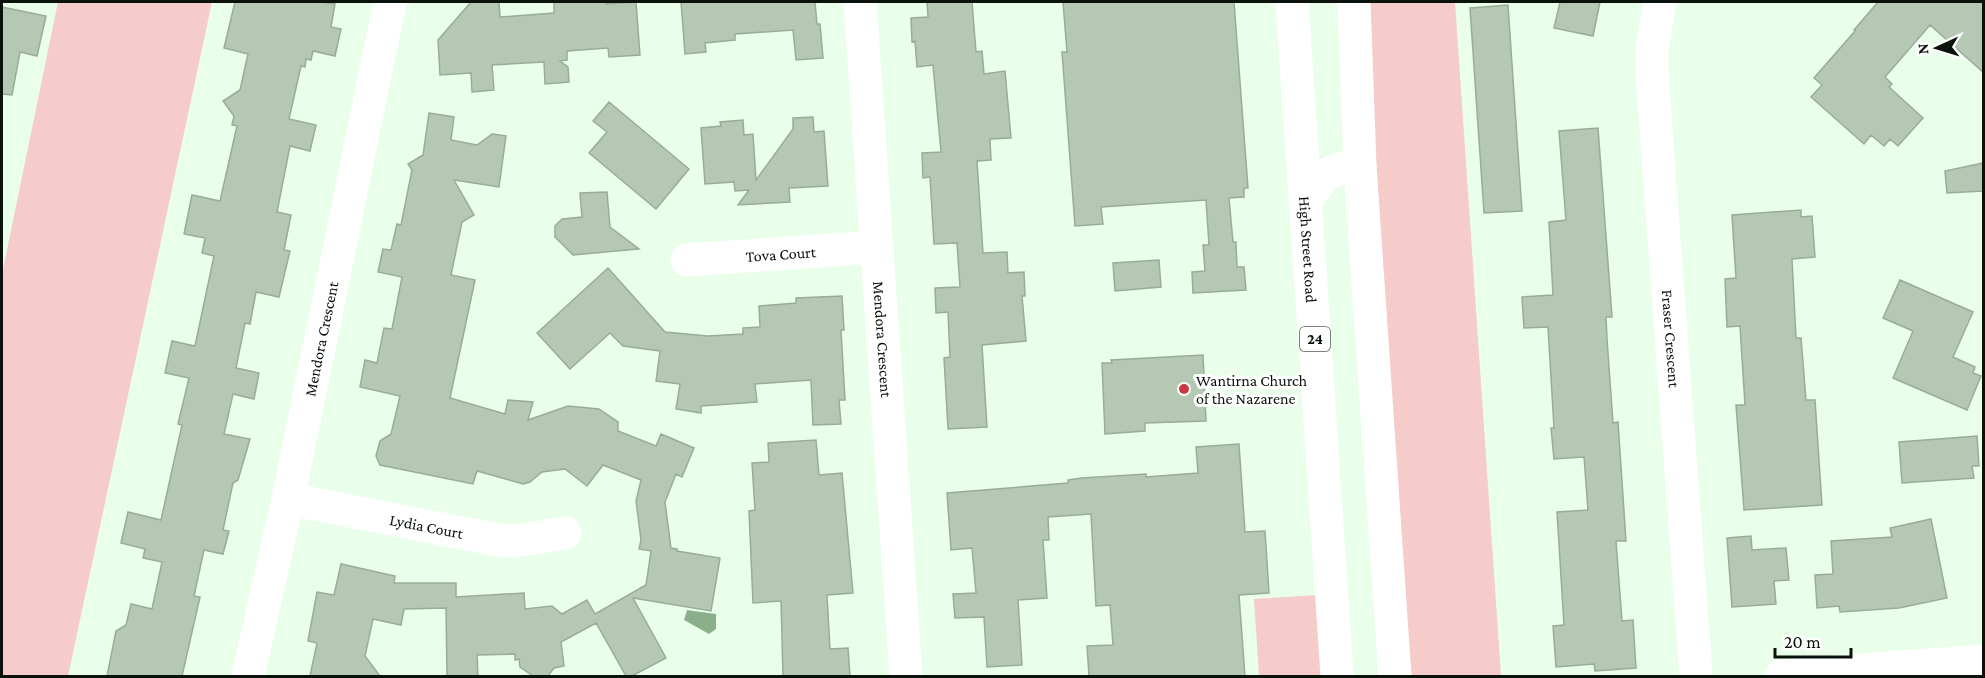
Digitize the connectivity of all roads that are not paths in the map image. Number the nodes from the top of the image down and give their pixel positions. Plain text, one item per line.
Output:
1 (390, 2) edge
2 (860, 2) edge
3 (1292, 2) edge
4 (1354, 2) edge
5 (1660, 2) edge
6 (1360, 166) junction
7 (1306, 202) junction
8 (877, 247) junction
9 (687, 260) dead end
10 (288, 499) junction
11 (565, 533) dead end
12 (1983, 661) edge
13 (248, 676) edge
14 (906, 676) edge
15 (1337, 676) edge
16 (1395, 676) edge
17 (1696, 676) edge
18 (1780, 676) edge

1 - 10 street, Mendora Crescent
2 - 8 street, Mendora Crescent
3 - 7 street, High Street Road / 24
4 - 6 street
5 - 17 street, Fraser Crescent
6 - 7 street
6 - 16 street
7 - 15 street, High Street Road / 24
8 - 9 street, Tova Court
8 - 14 street, Mendora Crescent
10 - 11 street, Lydia Court
10 - 13 street, Mendora Crescent
12 - 18 street

